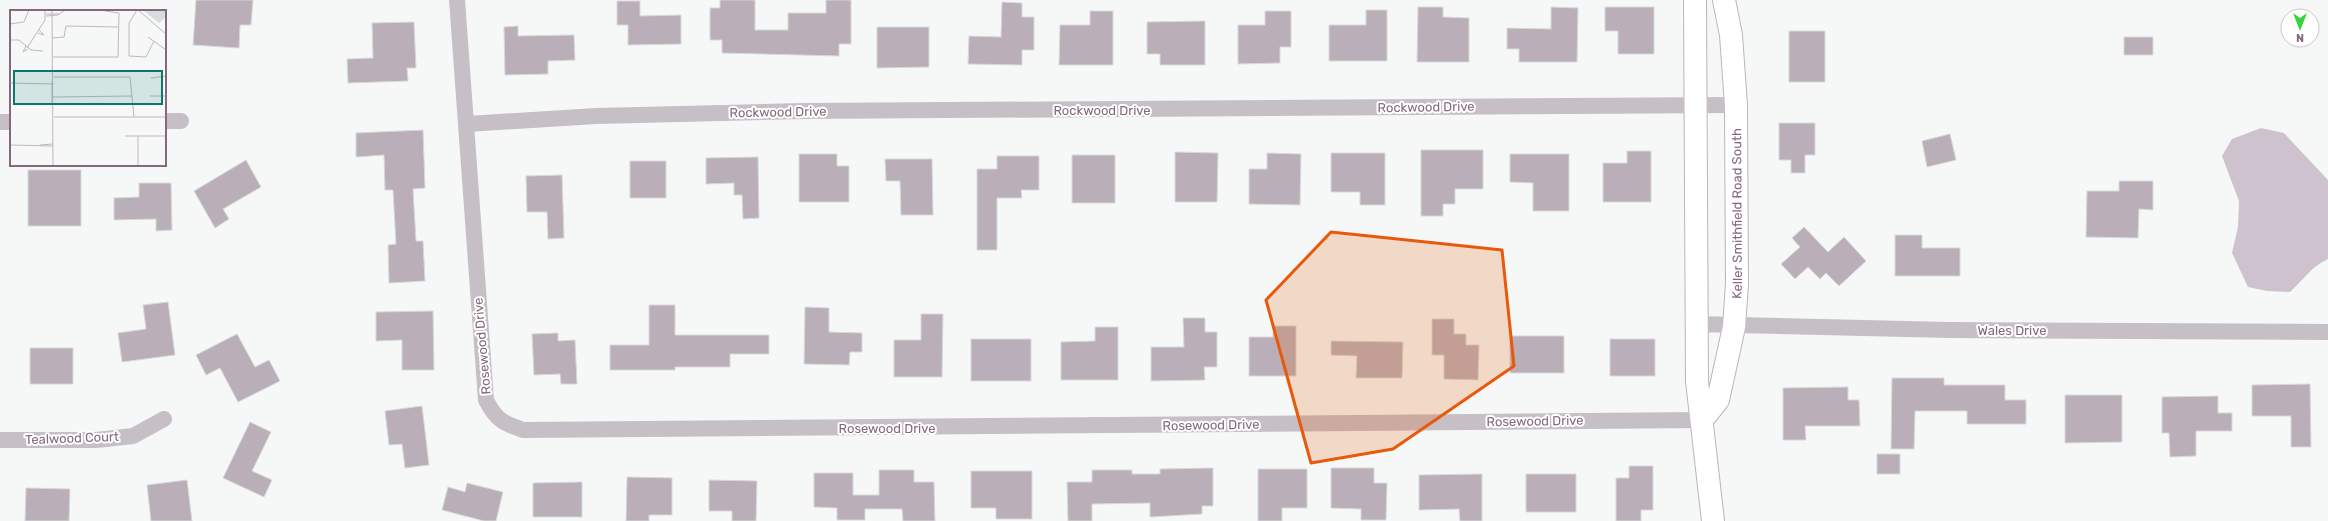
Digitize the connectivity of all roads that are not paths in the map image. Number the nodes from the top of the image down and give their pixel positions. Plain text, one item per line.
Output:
1 (457, 0) edge
2 (1695, 0) edge
3 (1724, 0) edge
4 (1694, 104) junction
5 (1736, 105) junction
6 (166, 121) edge
7 (181, 121) dead end
8 (467, 124) junction
9 (1695, 324) junction
10 (1734, 326) junction
11 (2328, 332) edge
12 (164, 419) dead end
13 (1702, 420) junction
14 (0, 440) edge
15 (1713, 521) edge

1 - 8 street, Rosewood Drive
2 - 4 main road
3 - 5 main road, Keller Smithfield Road South
4 - 5 street, Rockwood Drive
4 - 8 street, Rockwood Drive
4 - 9 main road
5 - 10 main road, Keller Smithfield Road South
6 - 7 street
8 - 13 street, Rosewood Drive
9 - 10 street, Wales Drive
9 - 13 main road
10 - 11 street, Wales Drive
10 - 13 main road, Keller Smithfield Road South
12 - 14 street, Tealwood Court
13 - 15 main road

